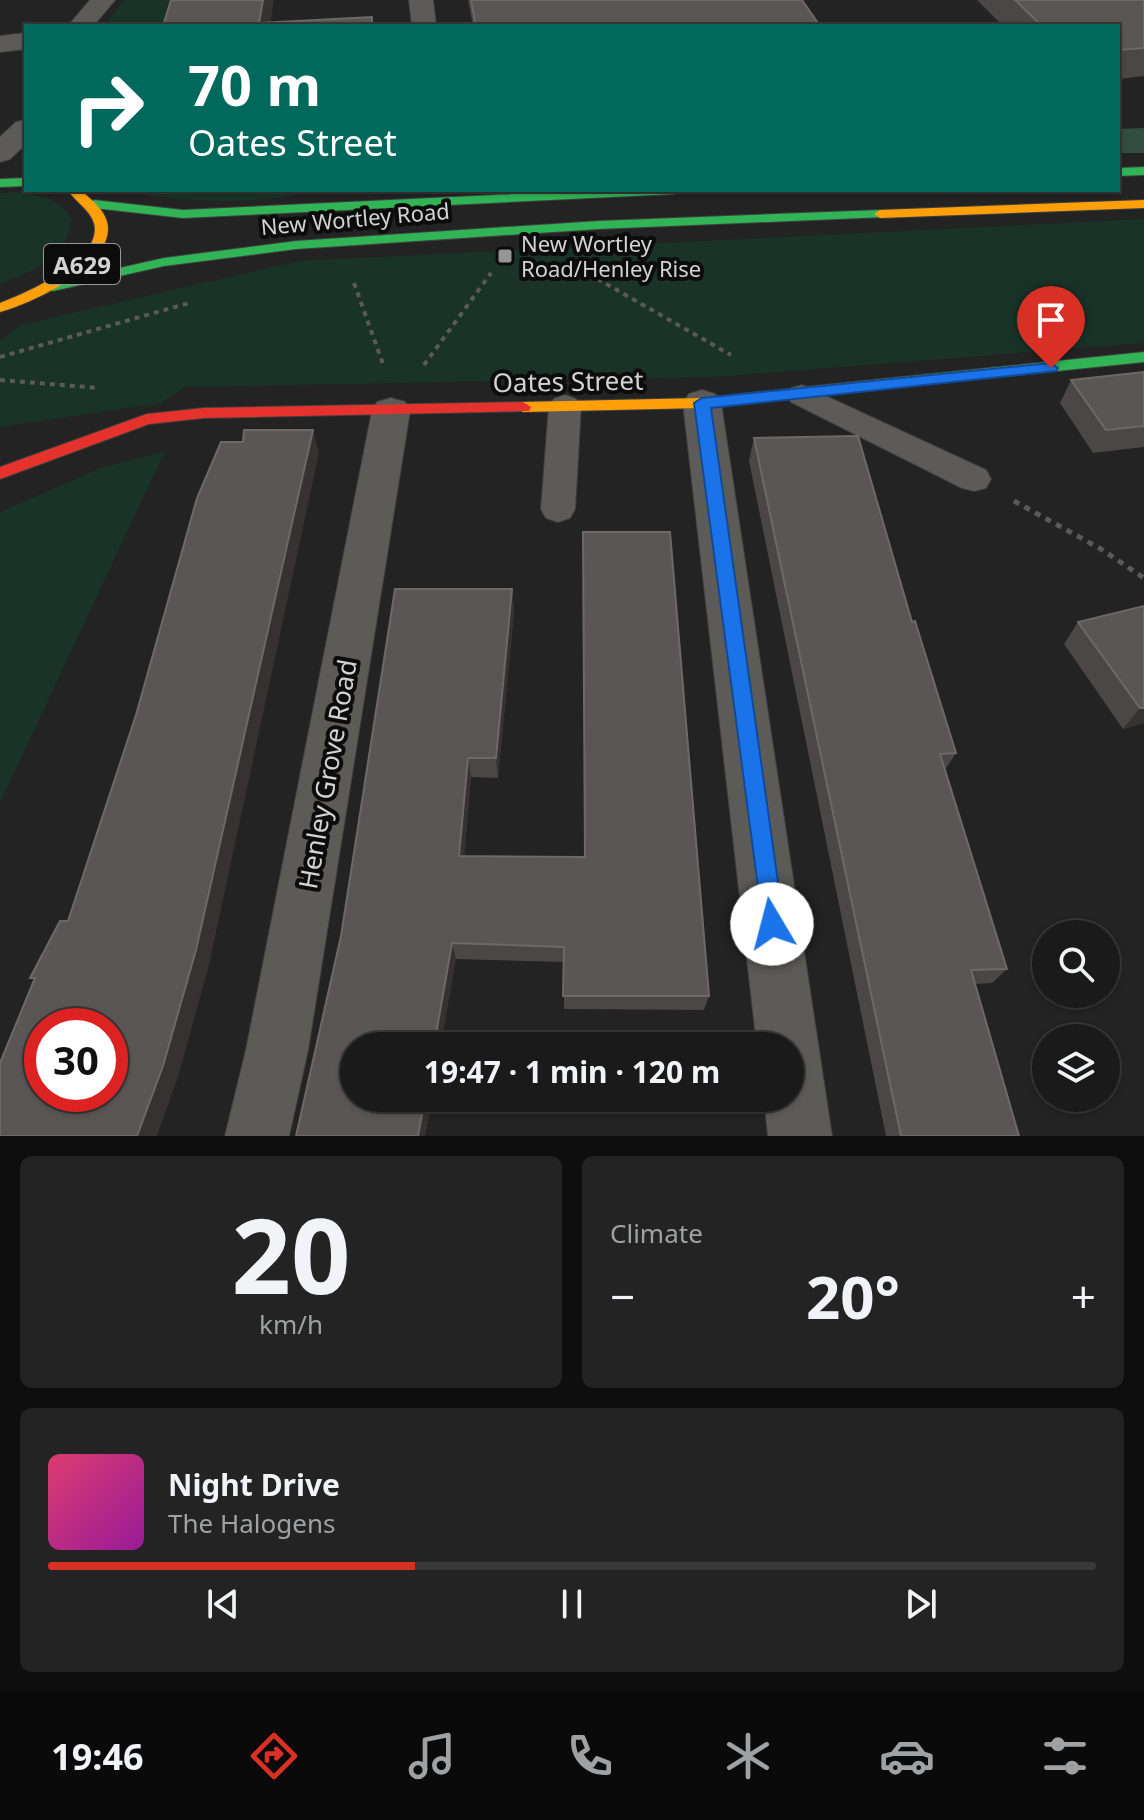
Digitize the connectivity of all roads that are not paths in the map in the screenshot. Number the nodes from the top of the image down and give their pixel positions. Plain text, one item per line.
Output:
1 (103, 0) edge
2 (421, 0) edge
3 (82, 24) edge
4 (424, 24) edge
5 (24, 41) edge
6 (0, 44) edge
7 (24, 130) edge
8 (0, 153) edge
9 (1144, 171) edge
10 (1120, 172) edge
11 (24, 182) edge
12 (0, 183) edge
13 (75, 192) edge
14 (633, 192) edge
15 (94, 204) junction
16 (1144, 204) edge
17 (28, 297) edge
18 (0, 321) edge
19 (1144, 357) edge
20 (802, 395) junction
21 (702, 403) junction
22 (565, 406) junction
23 (391, 411) junction
24 (0, 473) edge
25 (974, 479) road end
26 (558, 509) dead end
27 (786, 1032) edge
28 (797, 1112) edge
29 (257, 1136) edge
30 (800, 1136) edge

1 - 3 street
2 - 4 street
5 - 6 street
7 - 8 street
9 - 10 main road
11 - 12 main road
13 - 15 main road, A629
14 - 15 main road, New Wortley Road / A629
15 - 17 main road, A629
16 - 17 main road, New Wortley Road / A629
17 - 18 street
19 - 20 main road, Oates Street
20 - 21 main road, Oates Street
20 - 25 lane
21 - 22 main road, Oates Street
21 - 27 street
22 - 23 main road, Oates Street
22 - 26 lane
23 - 24 main road, Oates Street
23 - 29 street, Henley Grove Road
28 - 30 street

